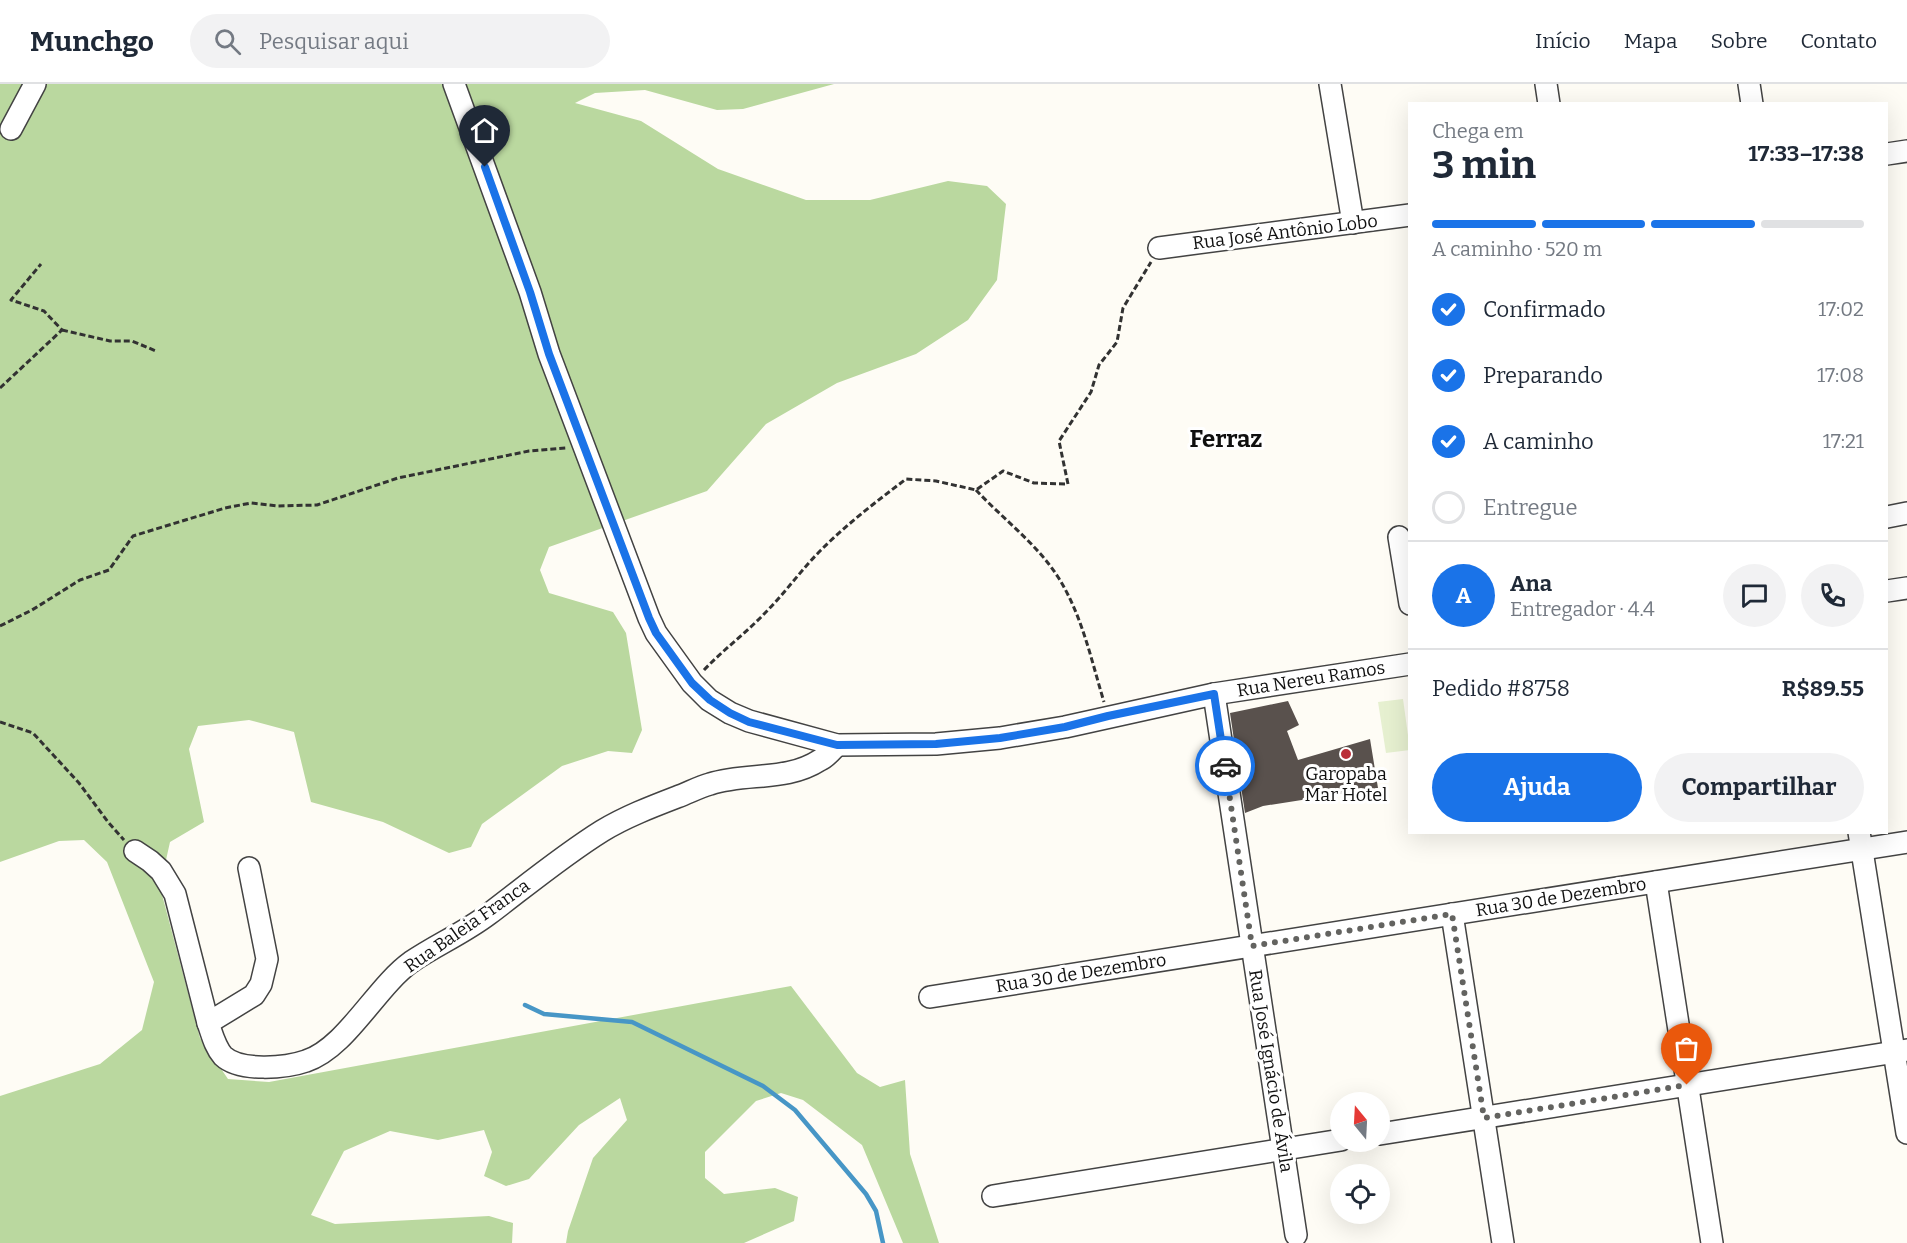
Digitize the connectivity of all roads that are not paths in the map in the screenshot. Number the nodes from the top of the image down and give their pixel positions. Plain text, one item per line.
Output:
1 (35, 84) edge
2 (454, 84) edge
3 (1330, 84) edge
4 (1546, 84) edge
5 (1749, 84) edge
6 (1549, 102) edge
7 (1752, 102) edge
8 (11, 129) dead end
9 (1907, 151) edge
10 (1888, 154) edge
11 (1408, 216) edge
12 (1353, 223) junction
13 (1159, 248) road end
14 (1907, 513) edge
15 (1888, 517) edge
16 (1399, 537) dead end
17 (1907, 588) edge
18 (1888, 591) edge
19 (1408, 592) edge
20 (1408, 664) edge
21 (1214, 694) junction
22 (837, 745) junction
23 (1861, 841) edge
24 (1907, 842) edge
25 (135, 851) road end
26 (249, 868) dead end
27 (1656, 882) junction
28 (1452, 914) junction
29 (1252, 946) junction
30 (930, 997) dead end
31 (208, 1023) junction
32 (1900, 1051) edge
33 (1687, 1085) junction
34 (1484, 1118) junction
35 (1390, 1132) edge
36 (1907, 1134) edge
37 (1330, 1142) edge
38 (1283, 1150) junction
39 (993, 1196) dead end
40 (1296, 1234) dead end
41 (1503, 1243) edge
42 (1712, 1243) edge

1 - 8 street
2 - 22 street, Rua Nereu Ramos
3 - 12 street
4 - 6 street
5 - 7 street
9 - 10 street
11 - 12 street, Rua José Antônio Lobo
12 - 13 street, Rua José Antônio Lobo
14 - 15 street
16 - 19 street
17 - 18 street
20 - 21 street, Rua Nereu Ramos
21 - 22 street, Rua Nereu Ramos
21 - 29 street, Rua José Ignácio de Ávila
22 - 31 street, Rua Baleia Franca
23 - 24 street, Rua 30 de Dezembro
23 - 27 street, Rua 30 de Dezembro
23 - 32 street
25 - 31 street, Rua Baleia Franca
26 - 31 street
27 - 28 street, Rua 30 de Dezembro
27 - 33 street
28 - 29 street, Rua 30 de Dezembro
28 - 34 street
29 - 30 street, Rua 30 de Dezembro
29 - 38 street, Rua José Ignácio de Ávila
32 - 33 street
32 - 36 street
33 - 34 street
33 - 42 street
34 - 35 street
34 - 41 street
37 - 38 street
38 - 39 street
38 - 40 street, Rua José Ignácio de Ávila

